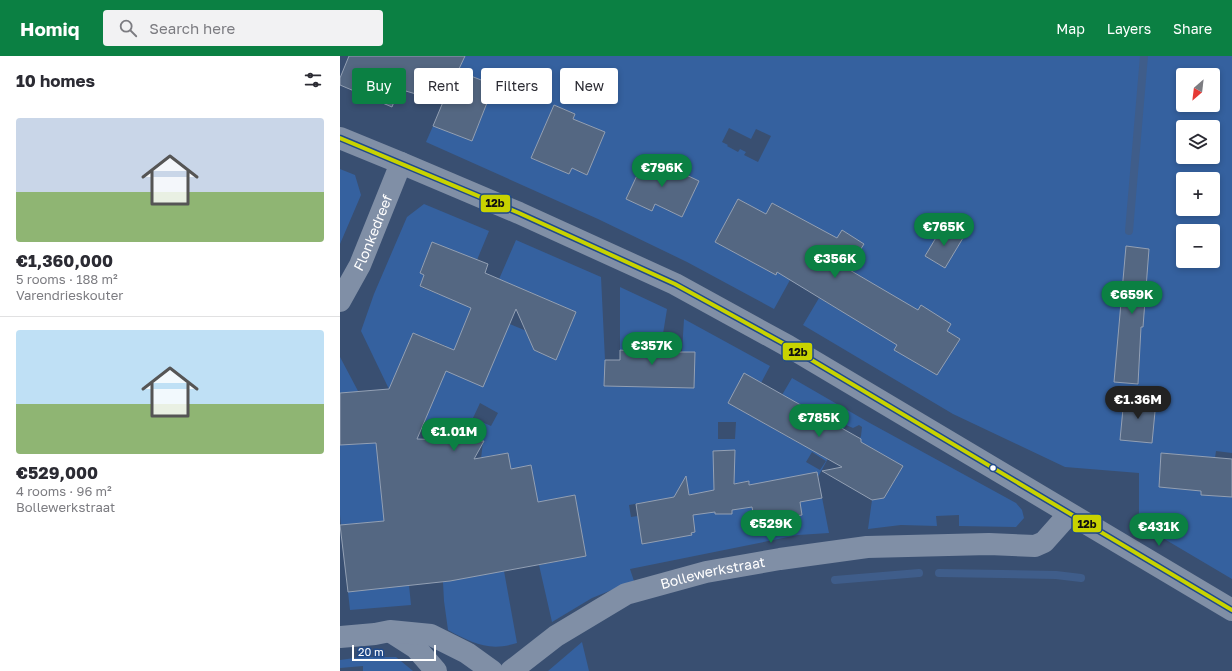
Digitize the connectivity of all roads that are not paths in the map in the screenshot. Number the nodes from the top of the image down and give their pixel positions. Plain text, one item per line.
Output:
1 (340, 138) edge
2 (402, 163) junction
3 (340, 301) edge
4 (1069, 514) junction
5 (1232, 610) edge
6 (390, 631) junction
7 (340, 637) edge
8 (436, 671) edge
9 (492, 671) edge
10 (511, 671) edge

1 - 2 street
2 - 3 street, Flonkedreef
2 - 4 street
4 - 5 street
4 - 10 street, Bollewerkstraat
6 - 7 street
6 - 8 street
6 - 9 street

